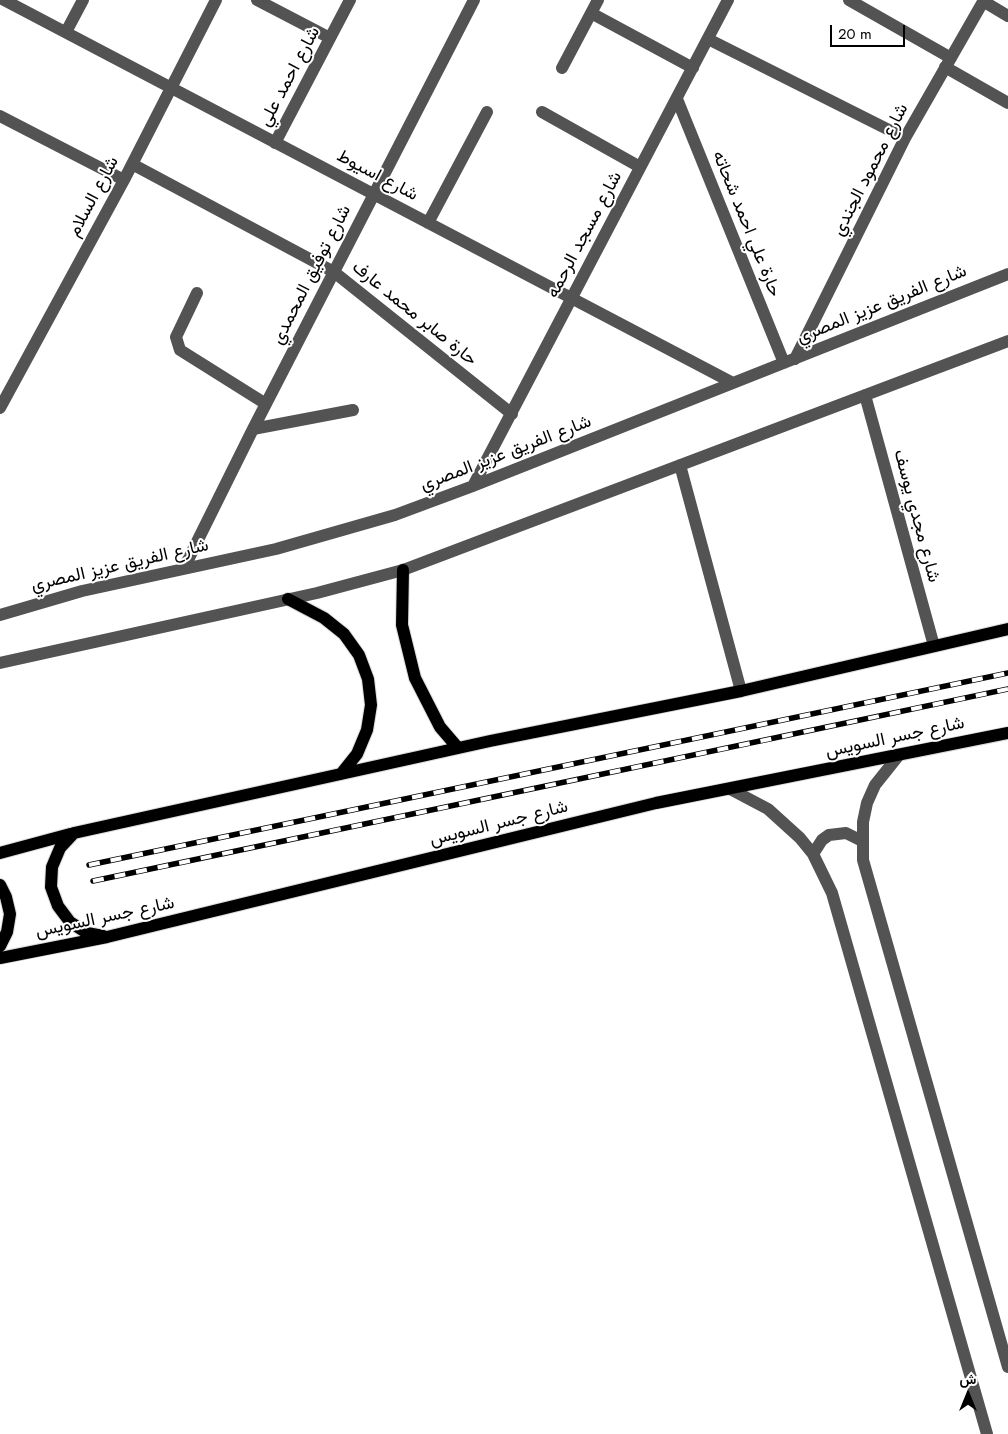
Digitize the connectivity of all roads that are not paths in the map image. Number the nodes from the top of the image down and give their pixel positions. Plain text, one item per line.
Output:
1 (4, 0) edge
2 (82, 0) edge
3 (216, 0) edge
4 (258, 0) edge
5 (350, 0) edge
6 (474, 0) edge
7 (598, 0) edge
8 (728, 0) edge
9 (849, 0) edge
10 (983, 0) edge
11 (591, 13) junction
12 (1008, 16) edge
13 (66, 32) junction
14 (330, 38) junction
15 (708, 39) junction
16 (948, 62) junction
17 (562, 68) dead end
18 (693, 68) junction
19 (170, 87) junction
20 (676, 99) junction
21 (1008, 103) edge
22 (488, 112) dead end
23 (542, 112) dead end
24 (0, 116) edge
25 (905, 138) junction
26 (276, 143) junction
27 (132, 164) junction
28 (640, 167) junction
29 (124, 180) junction
30 (374, 195) junction
31 (428, 223) junction
32 (334, 272) junction
33 (1008, 274) edge
34 (197, 293) dead end
35 (570, 299) junction
36 (1008, 341) edge
37 (789, 361) junction
38 (733, 383) junction
39 (864, 395) junction
40 (266, 404) junction
41 (0, 408) edge
42 (353, 410) dead end
43 (512, 414) junction
44 (253, 428) junction
45 (680, 465) junction
46 (473, 486) junction
47 (184, 568) junction
48 (403, 570) junction
49 (288, 599) junction
50 (0, 615) edge
51 (1008, 630) edge
52 (934, 646) junction
53 (0, 664) edge
54 (741, 691) junction
55 (1008, 733) edge
56 (458, 748) junction
57 (899, 754) junction
58 (341, 774) junction
59 (732, 790) junction
60 (74, 833) junction
61 (862, 841) junction
62 (0, 853) edge
63 (813, 854) junction
64 (0, 885) edge
65 (107, 937) junction
66 (0, 946) edge
67 (0, 958) edge
68 (1008, 1367) edge
69 (987, 1434) edge

1 - 13 street, شارع اسيوط
2 - 13 street
3 - 19 street, شارع السلام
4 - 14 street
5 - 14 street, شارع احمد علي
6 - 30 street, شارع توفيق المحمدي
7 - 11 street
8 - 15 street, شارع مسجد الرحمه
9 - 16 street
10 - 12 street
10 - 16 street, شارع محمود الجندي
11 - 17 street
11 - 18 street
13 - 19 street, شارع اسيوط
14 - 26 street, شارع احمد علي
15 - 18 street, شارع مسجد الرحمه
15 - 25 street
16 - 21 street
16 - 25 street, شارع محمود الجندي
18 - 20 street, شارع مسجد الرحمه
19 - 26 street, شارع اسيوط
19 - 27 street, شارع السلام
20 - 28 street, شارع مسجد الرحمه
20 - 37 street, حارة علي احمد شحاته
22 - 31 street
23 - 28 street
24 - 29 street
25 - 37 street, شارع محمود الجندي
26 - 30 street, شارع اسيوط
27 - 29 street, شارع السلام
27 - 32 street, حارة صابر محمد عارف
28 - 35 street, شارع مسجد الرحمه
29 - 41 street, شارع السلام
30 - 31 street, شارع اسيوط
30 - 32 street, شارع توفيق المحمدي
31 - 35 street, شارع اسيوط
32 - 40 street, شارع توفيق المحمدي
32 - 43 street, حارة صابر محمد عارف
33 - 37 street, شارع الفريق عزيز المصري
34 - 40 street
35 - 38 street, شارع اسيوط
35 - 43 street, شارع مسجد الرحمه
36 - 39 street
37 - 38 street, شارع الفريق عزيز المصري
38 - 46 street, شارع الفريق عزيز المصري
39 - 45 street
39 - 52 street, شارع مجدي يوسف
40 - 44 street, شارع توفيق المحمدي
42 - 44 street
43 - 46 street, شارع مسجد الرحمه
44 - 47 street, شارع توفيق المحمدي
45 - 48 street
45 - 54 street
46 - 47 street, شارع الفريق عزيز المصري
47 - 50 street, شارع الفريق عزيز المصري
48 - 49 street
48 - 56 main road
49 - 53 street
49 - 58 main road
51 - 52 main road
52 - 54 main road
54 - 56 main road
55 - 57 main road, شارع جسر السويس
56 - 58 main road
57 - 59 main road, شارع جسر السويس
57 - 61 street
58 - 60 main road
59 - 63 street
59 - 65 main road, شارع جسر السويس
60 - 62 main road
60 - 65 main road
61 - 63 street
61 - 68 street
63 - 69 street
64 - 66 main road
65 - 67 main road, شارع جسر السويس

